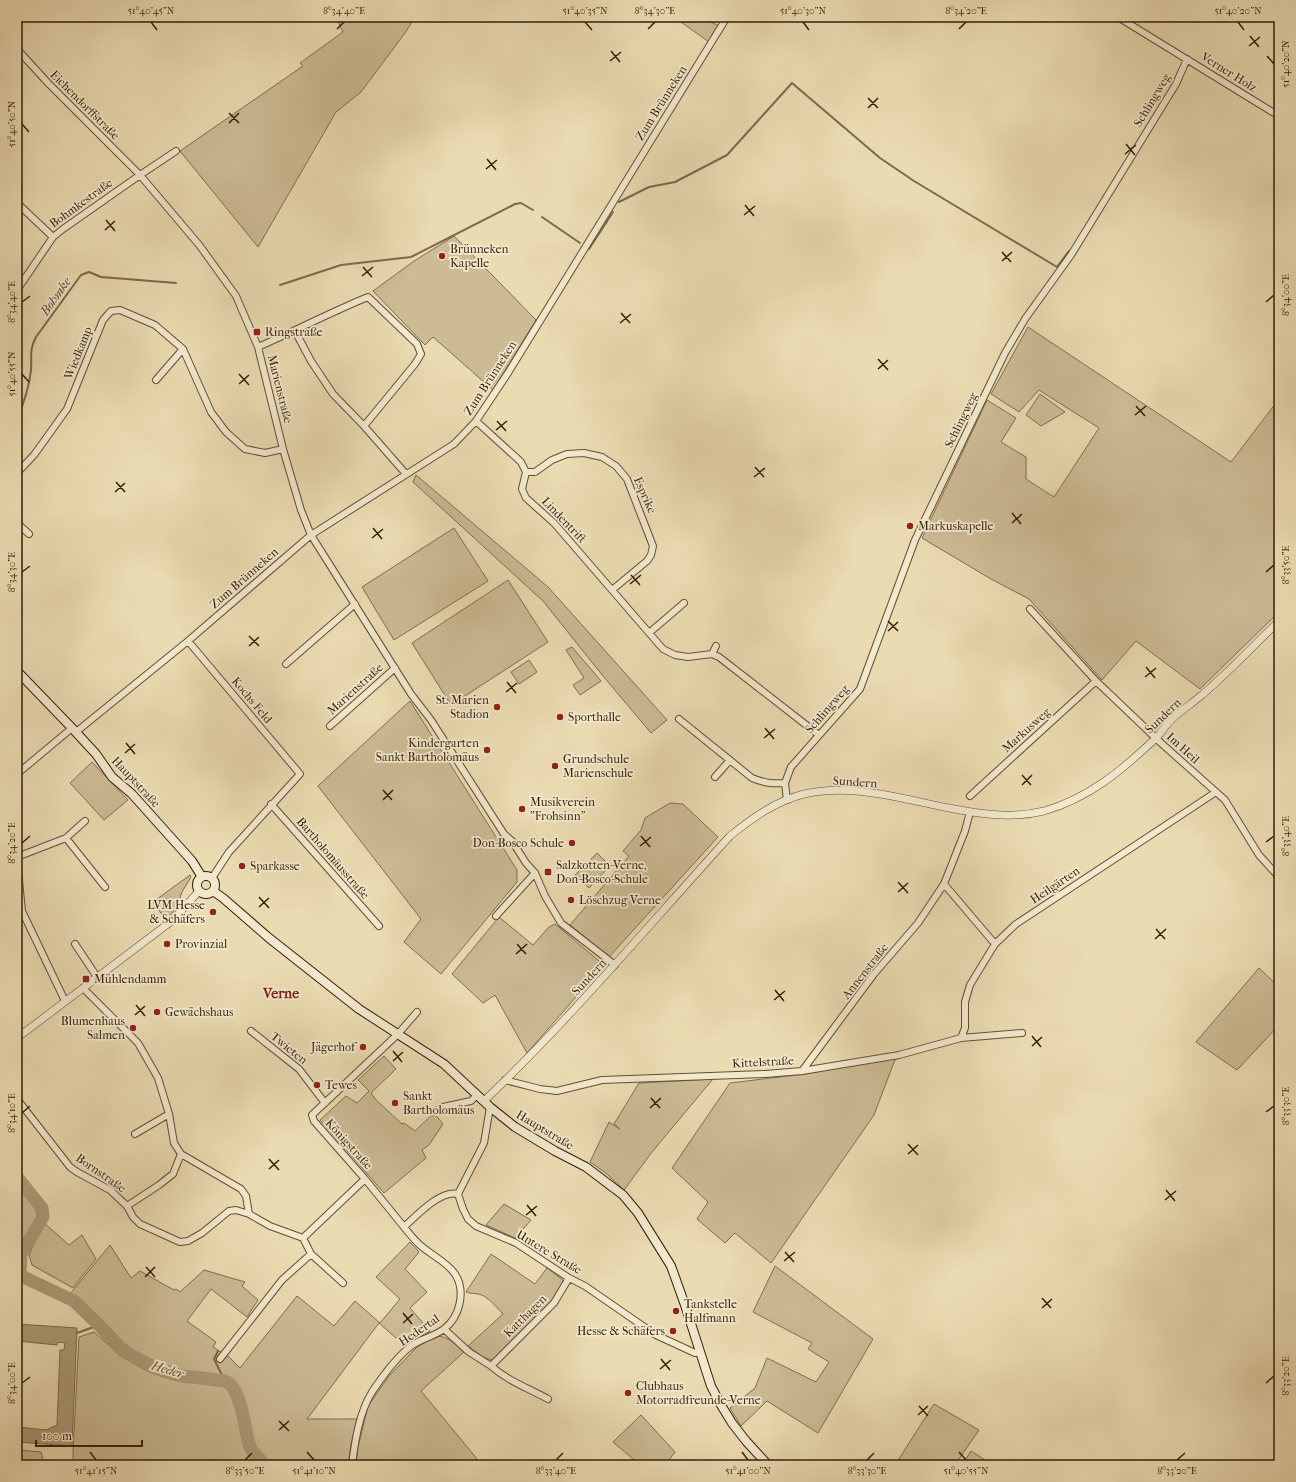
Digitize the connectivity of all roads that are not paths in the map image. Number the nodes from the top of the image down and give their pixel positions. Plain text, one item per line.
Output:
1 (727, 17) edge
2 (1118, 17) edge
3 (17, 49) edge
4 (1188, 59) junction
5 (1279, 116) edge
6 (176, 151) dead end
7 (140, 175) junction
8 (17, 203) edge
9 (53, 238) junction
10 (17, 290) edge
11 (295, 331) junction
12 (258, 347) junction
13 (183, 349) junction
14 (156, 380) dead end
15 (476, 421) junction
16 (364, 426) junction
17 (283, 449) junction
18 (526, 472) junction
19 (17, 473) edge
20 (406, 474) junction
21 (17, 522) edge
22 (29, 534) dead end
23 (312, 535) junction
24 (612, 590) junction
25 (684, 603) dead end
26 (355, 604) junction
27 (1030, 609) dead end
28 (1279, 621) edge
29 (649, 633) junction
30 (188, 641) junction
31 (716, 646) dead end
32 (712, 654) junction
33 (286, 664) dead end
34 (395, 668) junction
35 (17, 671) edge
36 (1096, 681) junction
37 (678, 719) dead end
38 (330, 726) dead end
39 (74, 730) junction
40 (819, 735) junction
41 (1156, 738) junction
42 (730, 760) junction
43 (17, 774) edge
44 (715, 777) dead end
45 (785, 783) junction
46 (1216, 792) junction
47 (970, 796) dead end
48 (787, 800) junction
49 (271, 804) junction
50 (970, 812) junction
51 (85, 821) dead end
52 (66, 838) junction
53 (17, 857) edge
54 (17, 860) edge
55 (535, 873) junction
56 (1279, 876) edge
57 (202, 877) junction
58 (212, 878) junction
59 (944, 884) junction
60 (105, 887) dead end
61 (199, 891) junction
62 (213, 891) junction
63 (496, 916) dead end
64 (379, 926) dead end
65 (75, 944) dead end
66 (995, 944) junction
67 (615, 965) junction
68 (97, 978) junction
69 (83, 988) junction
70 (65, 1002) junction
71 (417, 1012) dead end
72 (251, 1032) dead end
73 (1022, 1033) dead end
74 (398, 1034) junction
75 (17, 1038) edge
76 (961, 1038) junction
77 (802, 1071) junction
78 (505, 1080) junction
79 (481, 1098) junction
80 (17, 1099) edge
81 (325, 1103) junction
82 (490, 1107) junction
83 (433, 1112) dead end
84 (169, 1114) junction
85 (134, 1134) dead end
86 (181, 1154) junction
87 (365, 1179) junction
88 (458, 1194) junction
89 (127, 1206) junction
90 (249, 1214) junction
91 (404, 1227) junction
92 (302, 1238) junction
93 (311, 1254) junction
94 (569, 1278) junction
95 (343, 1282) dead end
96 (444, 1329) junction
97 (700, 1352) junction
98 (220, 1359) dead end
99 (491, 1366) junction
100 (548, 1399) dead end
101 (352, 1465) edge
102 (768, 1465) edge

1 - 15 street, Zum Brünneken
2 - 4 street, Verner Holz
3 - 7 street, Eichendorffstraße
4 - 5 street, Verner Holz
4 - 40 street, Schlingweg
6 - 7 street, Bohmkestraße
7 - 9 street, Bohmkestraße
7 - 12 street, Marienstraße
8 - 9 street
9 - 10 street, Bohmkestraße
11 - 12 street
11 - 16 street
11 - 16 street
12 - 17 street, Marienstraße
13 - 14 street
13 - 17 street, Wiedkamp
13 - 19 street, Wiedkamp
15 - 18 street
15 - 20 street, Zum Brünneken
16 - 20 street
17 - 23 street, Marienstraße
18 - 24 street, Lindentrift
18 - 24 street, Esprike
20 - 23 street, Zum Brünneken
21 - 22 street
23 - 26 street, Marienstraße
23 - 30 street, Zum Brünneken
24 - 29 street, Lindentrift
25 - 29 street
26 - 33 street
26 - 34 street, Marienstraße
27 - 36 street, Im Heil
28 - 41 street, Sundern
29 - 32 street, Lindentrift
30 - 39 street, Zum Brünneken
30 - 49 street, Kochs Feld
31 - 32 street
32 - 40 street
34 - 38 street, Marienstraße
34 - 55 street, Marienstraße
35 - 39 main road, Hauptstraße
36 - 41 street, Im Heil
36 - 47 street, Markusweg
37 - 42 street
39 - 43 street, Zum Brünneken
39 - 57 main road, Hauptstraße
40 - 45 street, Schlingweg
41 - 46 street, Im Heil
41 - 50 street, Sundern
42 - 44 street
42 - 45 street
45 - 48 street
46 - 56 street, Im Heil
46 - 66 street, Heilgärten
48 - 50 street, Sundern
48 - 67 street, Sundern
49 - 58 street
49 - 64 street, Bartholomäusstraße
50 - 59 street, Annenstraße
51 - 52 street
52 - 53 street
52 - 60 street
54 - 70 street
55 - 63 street
55 - 67 street, Marienstraße
57 - 58 main road
57 - 61 main road
58 - 62 main road
59 - 66 street
59 - 77 street, Annenstraße
61 - 62 main road
61 - 68 street
62 - 74 main road, Hauptstraße
65 - 68 street
66 - 76 street, Heilgärten
67 - 78 street, Sundern
68 - 69 street
69 - 70 street
69 - 84 street
70 - 75 street
71 - 74 street, Königstraße
72 - 81 street, Twieten
73 - 76 street, Kittelstraße
74 - 79 main road, Hauptstraße
74 - 81 street, Königstraße
76 - 77 street, Kittelstraße
77 - 78 street, Kittelstraße
78 - 79 street, Sundern
79 - 82 main road, Hauptstraße
79 - 83 street
80 - 89 street, Bornstraße
81 - 87 street, Königstraße
82 - 88 street
82 - 97 main road, Hauptstraße
84 - 85 street
84 - 86 street
86 - 89 street
86 - 90 street
87 - 91 street, Königstraße
87 - 92 street
88 - 91 street
88 - 94 street, Untere Straße
89 - 90 street, Bornstraße
90 - 92 street
91 - 96 street, Hedertal
92 - 93 street
93 - 95 street
93 - 98 street
94 - 97 street, Untere Straße
94 - 99 street, Katthagen
96 - 99 street
96 - 101 street, Hedertal
97 - 102 main road, Hauptstraße
99 - 100 street

